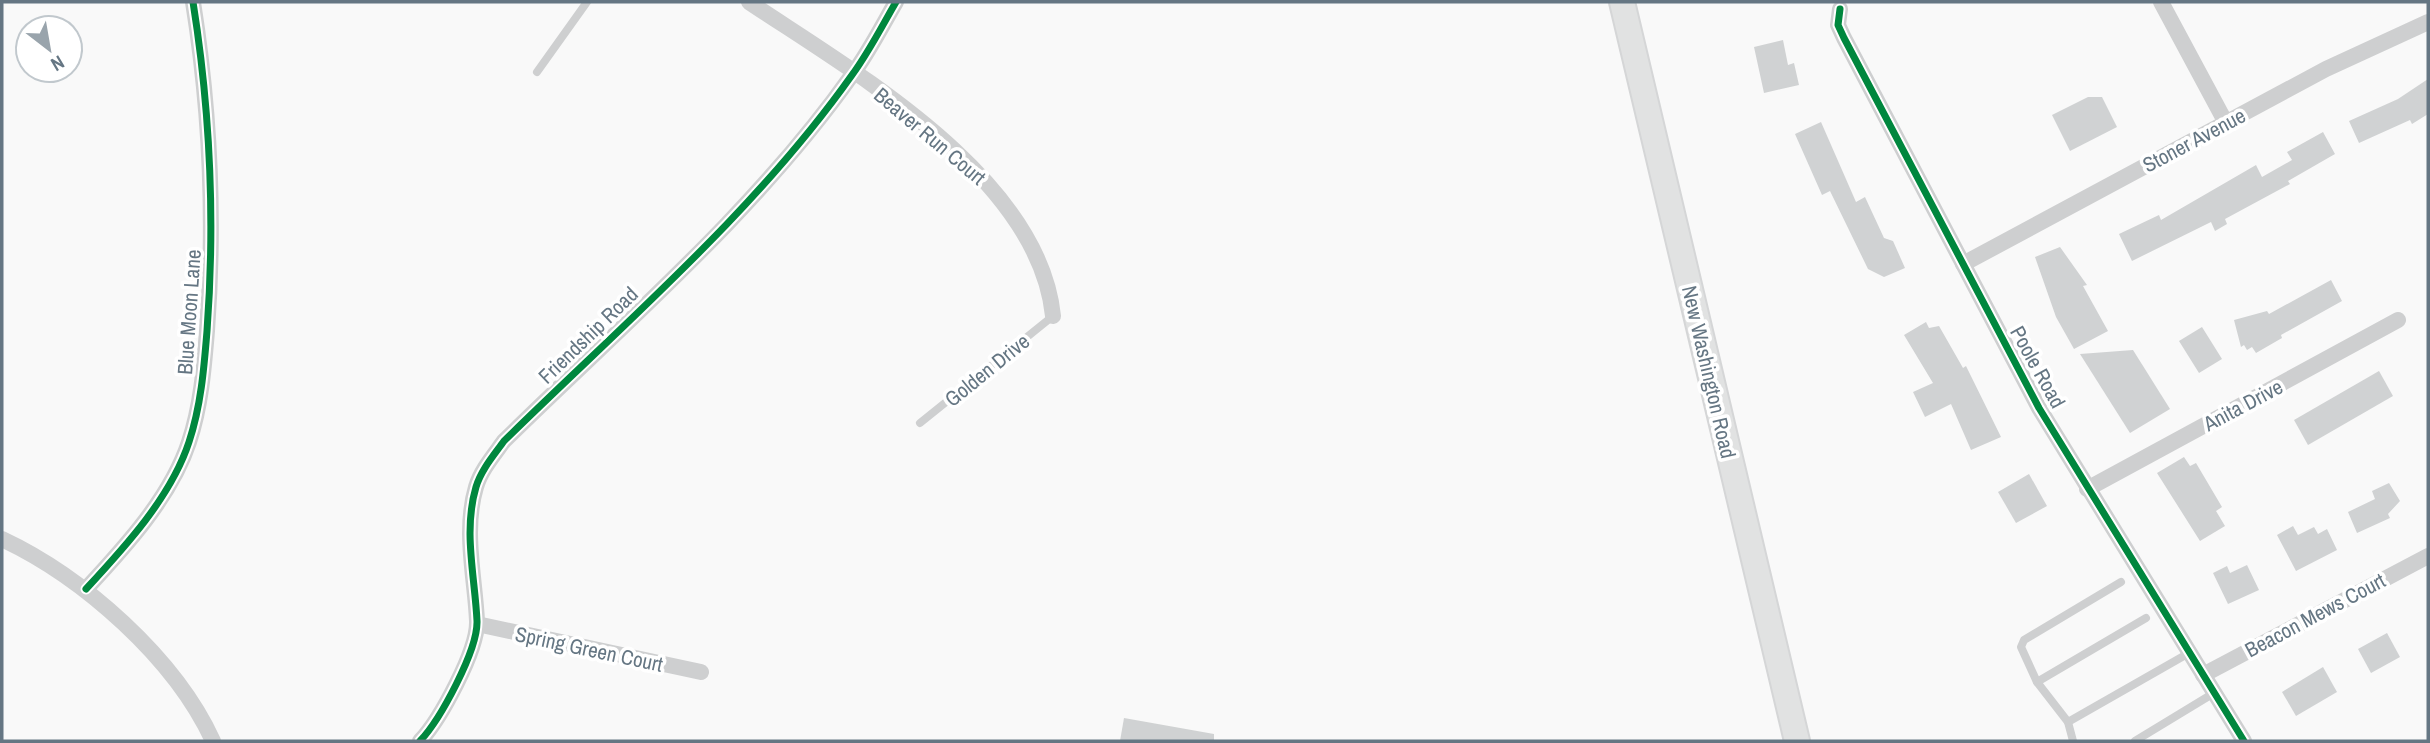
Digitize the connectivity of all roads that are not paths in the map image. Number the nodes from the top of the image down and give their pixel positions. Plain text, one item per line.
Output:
1 (193, 2) edge
2 (587, 2) edge
3 (749, 2) edge
4 (896, 2) edge
5 (1622, 2) edge
6 (2161, 2) edge
7 (1839, 4) edge
8 (2428, 22) edge
9 (537, 72) dead end
10 (854, 73) junction
11 (2226, 123) junction
12 (1964, 264) junction
13 (1053, 316) joint
14 (2399, 320) dead end
15 (920, 423) dead end
16 (2087, 489) junction
17 (2, 539) edge
18 (2428, 556) edge
19 (2121, 582) dead end
20 (86, 589) junction
21 (2146, 618) dead end
22 (477, 624) junction
23 (2189, 653) junction
24 (701, 672) dead end
25 (2203, 675) junction
26 (2038, 682) junction
27 (2214, 693) junction
28 (2067, 722) junction
29 (213, 741) edge
30 (420, 741) edge
31 (1797, 741) edge
32 (2073, 741) edge
33 (2135, 741) edge
34 (2244, 741) edge

1 - 20 street, Blue Moon Lane
2 - 9 lane
3 - 10 street, Beaver Run Court
4 - 10 street, Friendship Road
5 - 31 main road, New Washington Road
6 - 11 street
7 - 12 street, Poole Road
8 - 11 street, Stoner Avenue
10 - 13 street, Beaver Run Court
10 - 22 street, Friendship Road
11 - 12 street, Stoner Avenue
12 - 16 street, Poole Road
13 - 15 lane, Golden Drive
14 - 16 street, Anita Drive
16 - 23 street, Poole Road
17 - 20 street
18 - 25 street, Beacon Mews Court
19 - 26 lane
20 - 29 street
21 - 26 lane
22 - 24 street, Spring Green Court
22 - 30 street, Friendship Road
23 - 25 street, Poole Road
23 - 28 lane
25 - 27 street, Poole Road
26 - 28 lane
27 - 33 lane
27 - 34 street, Poole Road
28 - 32 lane

